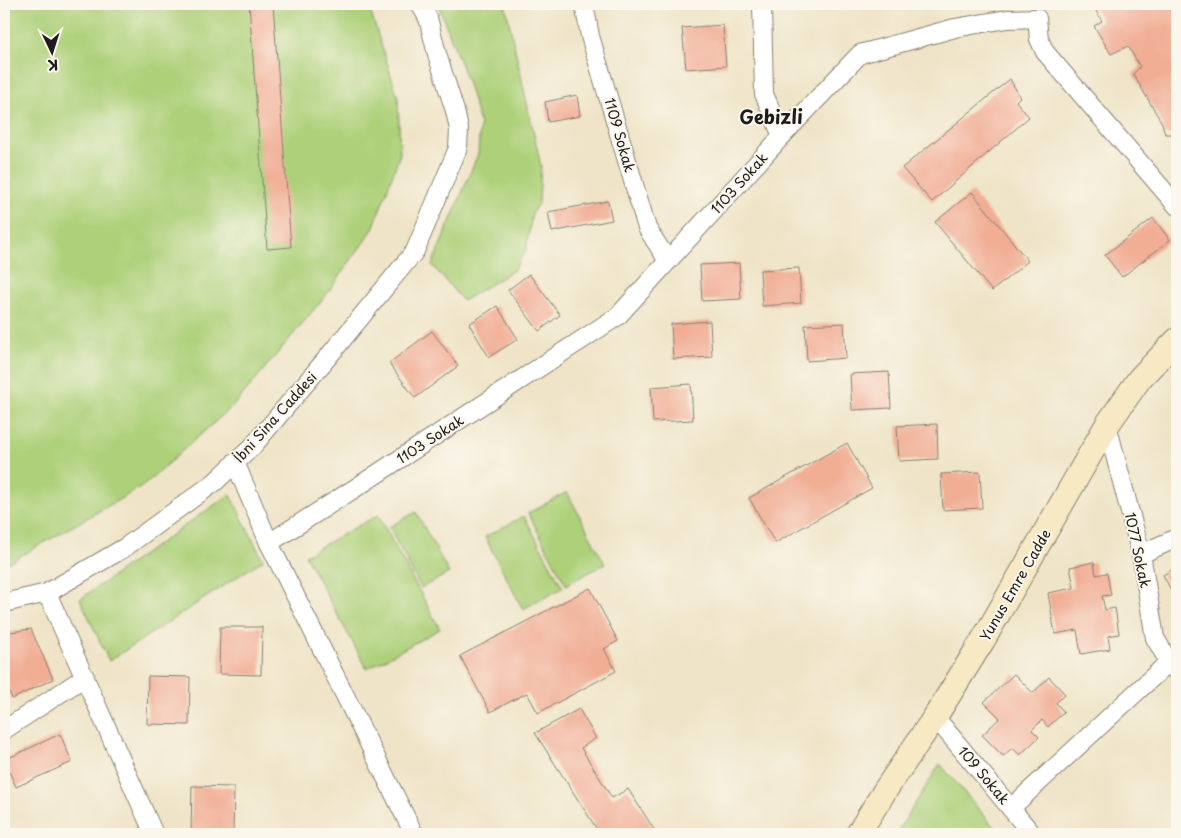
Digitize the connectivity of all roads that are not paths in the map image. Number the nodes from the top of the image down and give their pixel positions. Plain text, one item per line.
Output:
1 (584, 4) edge
2 (762, 4) edge
3 (426, 9) edge
4 (1037, 11) edge
5 (782, 136) junction
6 (1177, 206) edge
7 (668, 261) junction
8 (1177, 340) edge
9 (1107, 424) junction
10 (235, 462) junction
11 (1177, 538) edge
12 (270, 543) junction
13 (1141, 554) junction
14 (47, 593) junction
15 (4, 603) edge
16 (1173, 666) edge
17 (85, 678) junction
18 (935, 717) junction
19 (4, 730) edge
20 (1012, 808) junction
21 (154, 834) edge
22 (414, 834) edge
23 (858, 834) edge
24 (1032, 834) edge

1 - 7 street, 1109 Sokak
2 - 5 street
3 - 10 street, İbni Sina Caddesi
4 - 5 street, 1103 Sokak
4 - 6 street, 1103 Sokak
5 - 7 street, 1103 Sokak
7 - 12 street, 1103 Sokak
8 - 9 street, Yunus Emre Cadde
9 - 13 street, 1077 Sokak
9 - 18 street, Yunus Emre Cadde
10 - 12 street
10 - 14 street, İbni Sina Caddesi
11 - 13 street
12 - 22 street
13 - 16 street, 1077 Sokak
14 - 15 street, İbni Sina Caddesi
14 - 17 street
16 - 20 street
17 - 19 street
17 - 21 street
18 - 20 street, 109 Sokak
18 - 23 street, Yunus Emre Cadde
20 - 24 street, 109 Sokak

